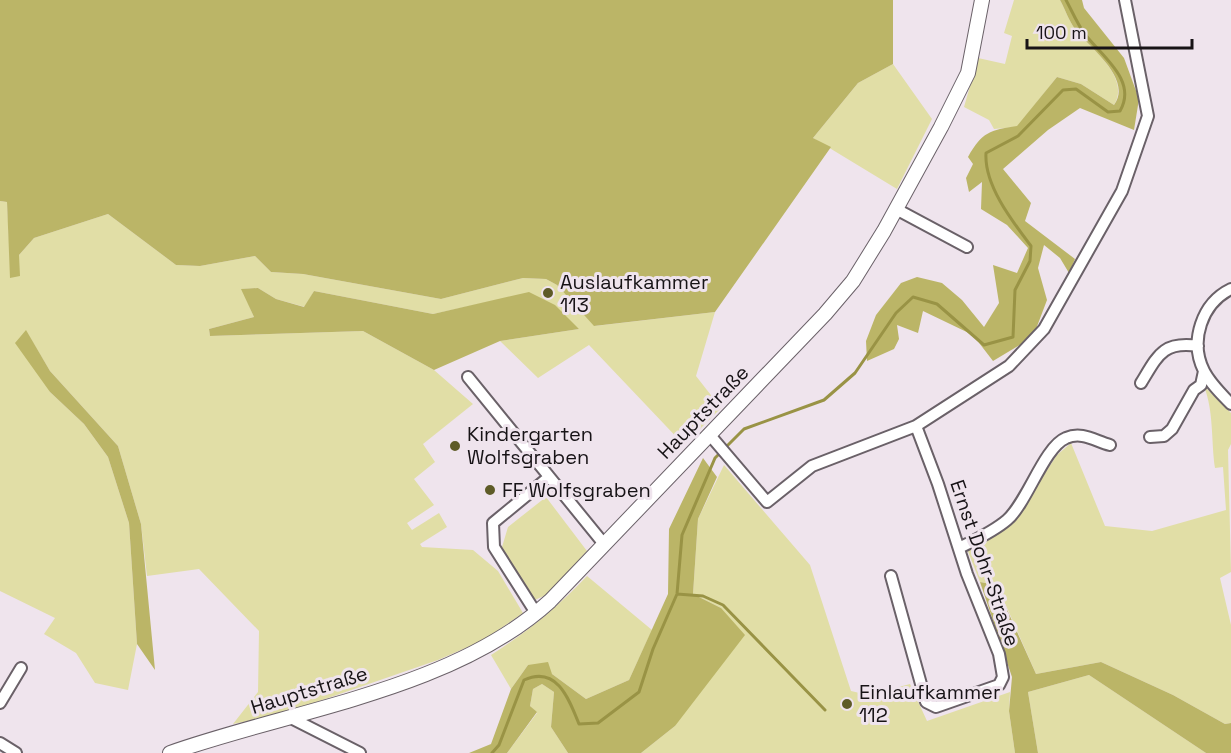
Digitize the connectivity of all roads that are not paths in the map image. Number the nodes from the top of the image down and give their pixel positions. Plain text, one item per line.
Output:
1 (981, 0) edge
2 (1125, 0) edge
3 (896, 209) junction
4 (967, 247) dead end
5 (1231, 289) edge
6 (1198, 346) junction
7 (1204, 371) junction
8 (468, 377) dead end
9 (1141, 383) dead end
10 (1231, 404) edge
11 (916, 426) junction
12 (709, 434) junction
13 (1150, 437) dead end
14 (1110, 445) dead end
15 (549, 477) junction
16 (604, 544) junction
17 (959, 548) junction
18 (891, 576) dead end
19 (536, 613) junction
20 (21, 668) dead end
21 (0, 703) edge
22 (291, 718) junction
23 (0, 743) edge
24 (16, 753) edge
25 (170, 753) edge
26 (360, 753) edge

1 - 3 main road, Hauptstraße
2 - 11 street
3 - 4 street
3 - 12 main road, Hauptstraße
5 - 6 street
6 - 7 street
6 - 9 street
7 - 10 street
7 - 13 street
8 - 15 street
11 - 12 street
11 - 17 street, Ernst Dohr-Straße
12 - 16 main road, Hauptstraße
14 - 17 street
15 - 16 street
15 - 19 street
16 - 19 main road, Hauptstraße
17 - 18 street, Ernst Dohr-Straße
19 - 22 main road, Hauptstraße
20 - 21 street
22 - 25 main road, Hauptstraße
22 - 26 street
23 - 24 street

